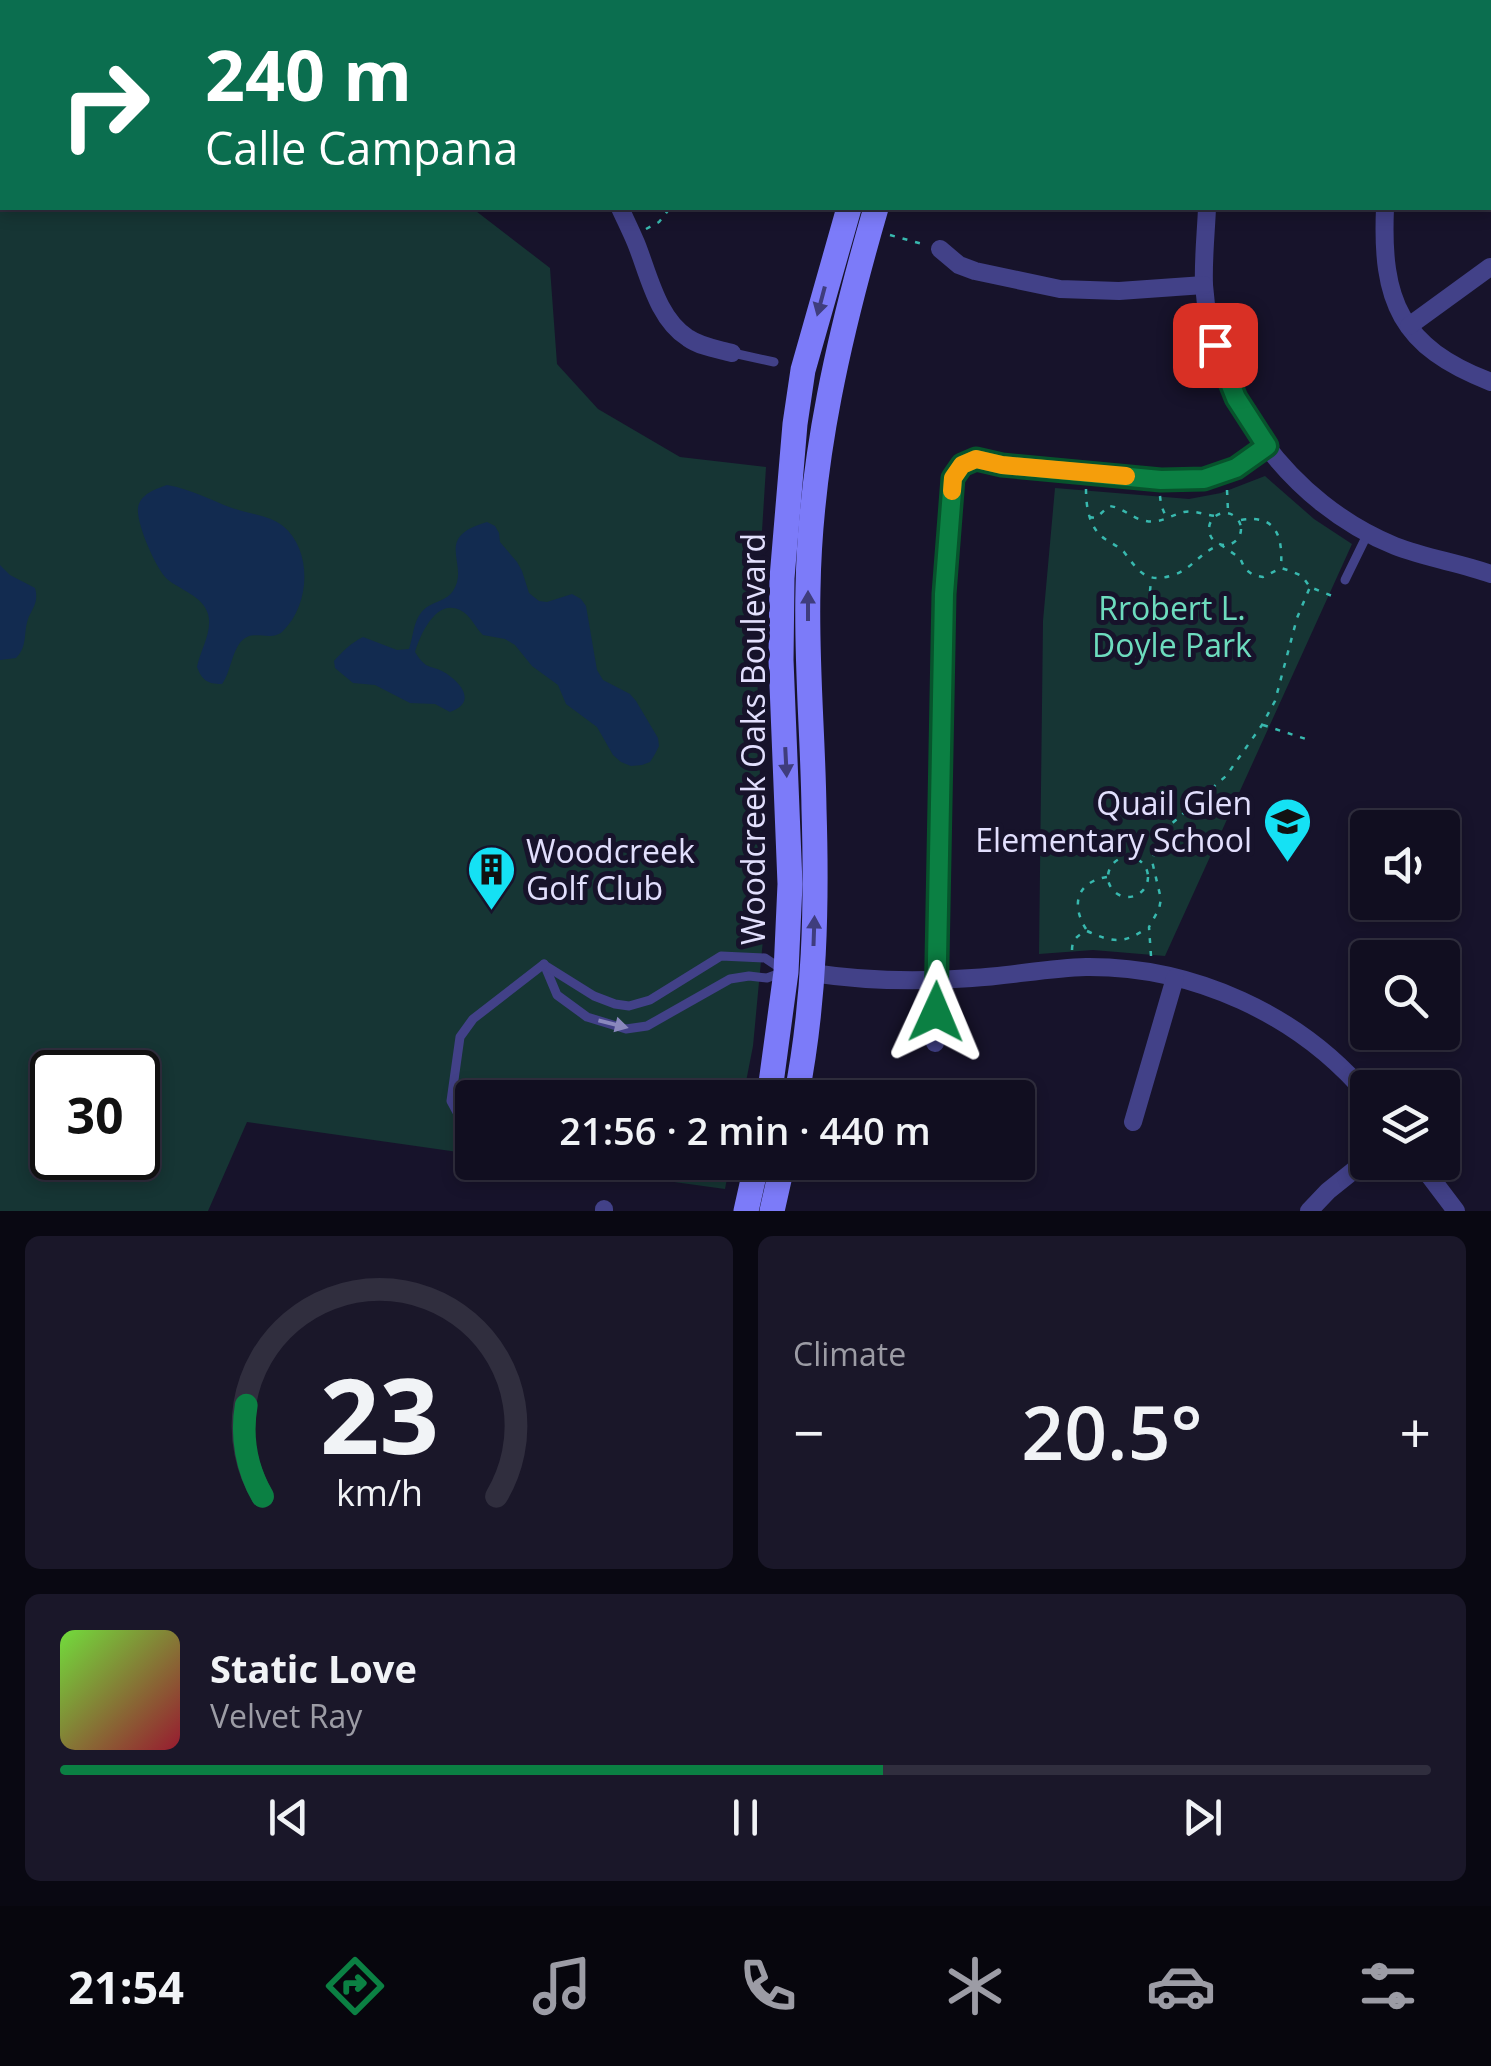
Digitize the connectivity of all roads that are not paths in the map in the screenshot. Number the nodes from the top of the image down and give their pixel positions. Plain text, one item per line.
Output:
1 (621, 210) edge
2 (848, 210) edge
3 (1207, 210) edge
4 (1386, 210) edge
5 (873, 218) edge
6 (940, 249) road end
7 (1490, 268) edge
8 (1204, 285) junction
9 (1409, 326) junction
10 (732, 353) joint
11 (774, 362) dead end
12 (1491, 382) edge
13 (1267, 446) junction
14 (1368, 533) junction
15 (1491, 574) edge
16 (1346, 580) dead end
17 (544, 964) junction
18 (786, 972) junction
19 (812, 973) junction
20 (1175, 978) junction
21 (936, 980) junction
22 (936, 1044) dead end
23 (1350, 1077) edge
24 (771, 1080) edge
25 (799, 1080) edge
26 (455, 1108) edge
27 (1133, 1122) dead end
28 (1350, 1173) edge
29 (753, 1180) edge
30 (779, 1180) edge
31 (1433, 1180) edge
32 (746, 1211) edge
33 (772, 1211) edge
34 (1309, 1211) edge
35 (1456, 1211) edge

1 - 10 street
2 -> 18 main road, Woodcreek Oaks Boulevard
3 - 8 street
4 - 9 street
19 -> 5 main road, Woodcreek Oaks Boulevard
6 - 8 street
7 - 9 street
8 - 13 street
9 - 12 street
10 - 11 lane
13 - 14 street
13 - 21 street
14 - 15 street
14 - 16 lane
17 - 18 lane
17 -> 18 lane
17 - 26 lane
18 - 19 main road
18 - 24 main road, Woodcreek Oaks Boulevard
19 - 21 street
19 - 25 main road, Woodcreek Oaks Boulevard
20 - 21 street
20 - 23 street
20 - 27 street
21 - 22 street
28 - 34 street
29 - 32 main road
30 - 33 main road
31 - 35 street

